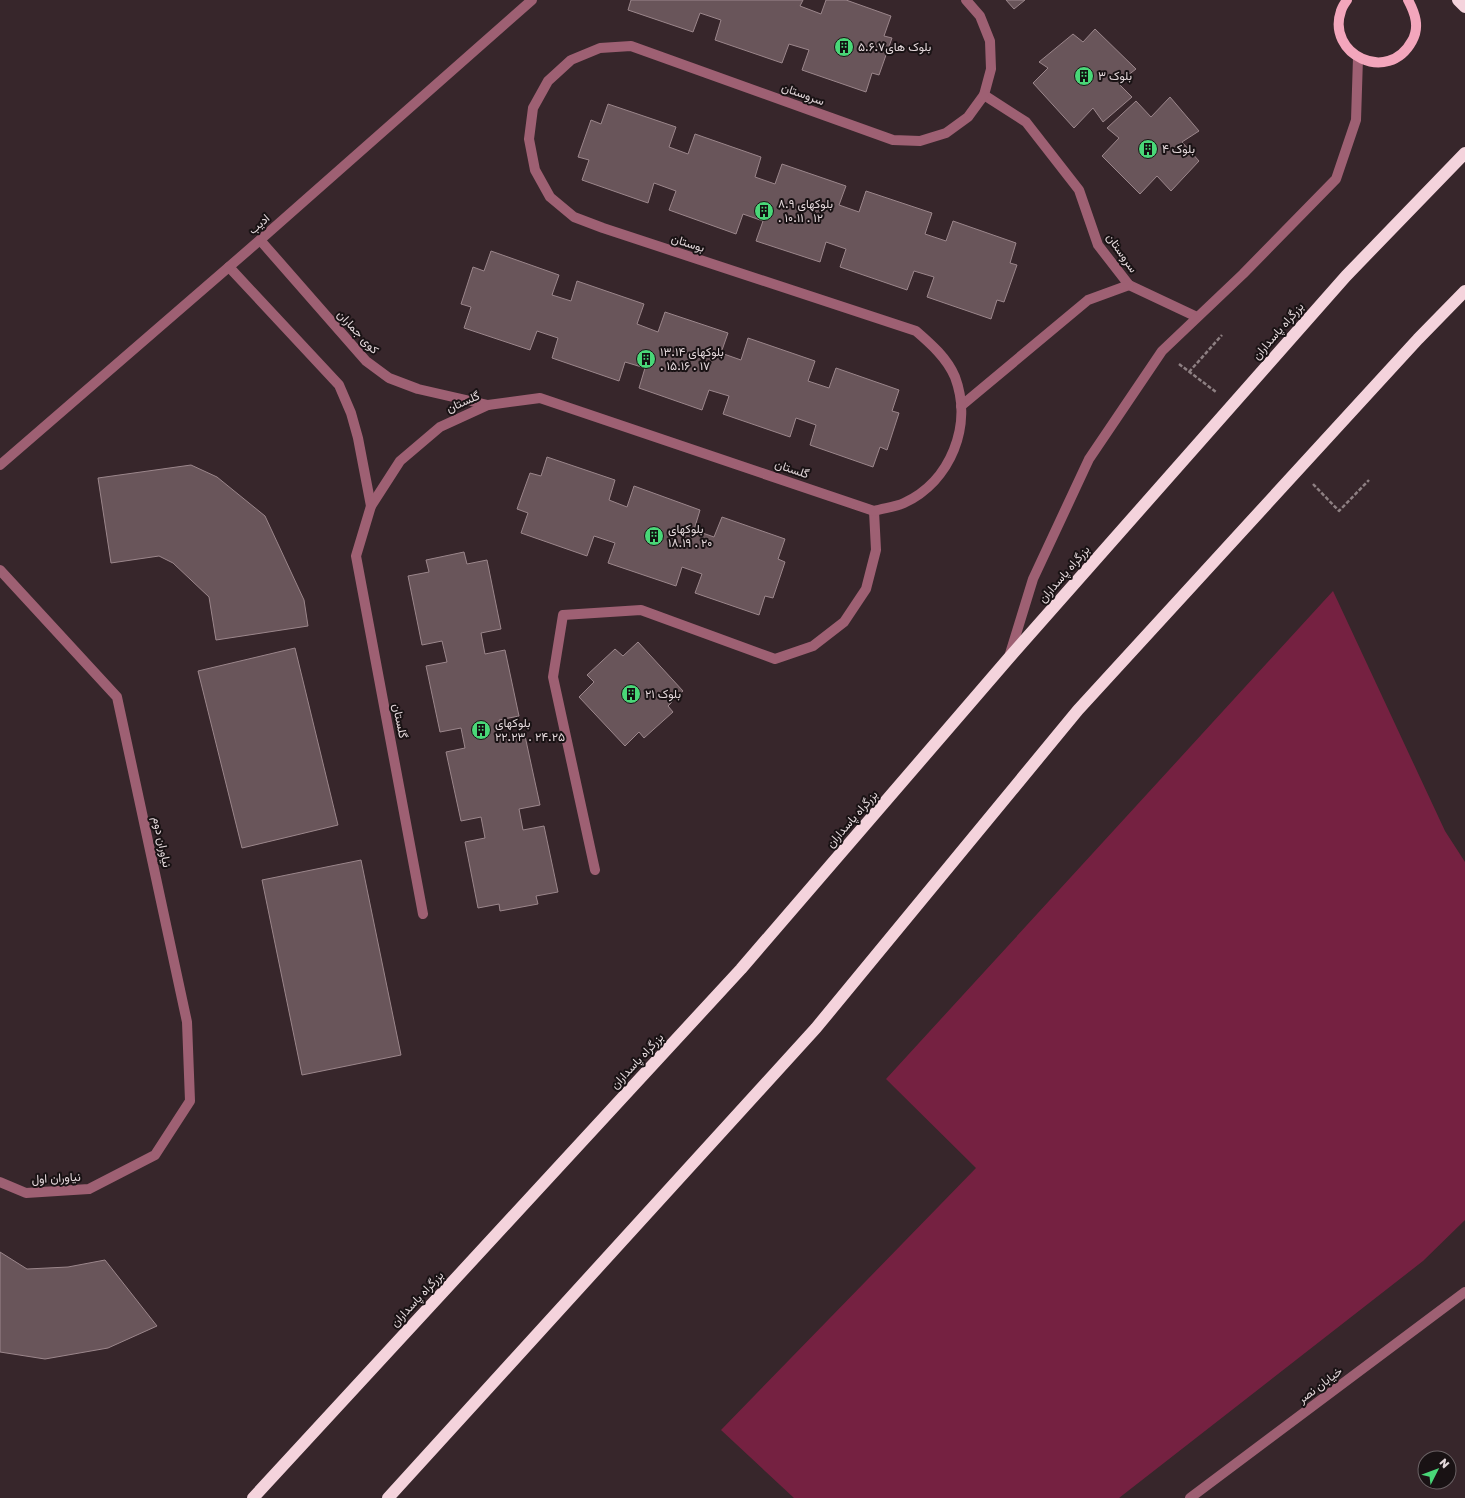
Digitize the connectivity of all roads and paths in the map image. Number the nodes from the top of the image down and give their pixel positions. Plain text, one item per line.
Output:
1 (532, 0) edge
2 (966, 0) edge
3 (1347, 0) edge
4 (1408, 0) edge
5 (1458, 0) edge
6 (1465, 7) edge
7 (600, 48) joint
8 (1358, 58) junction
9 (984, 95) junction
10 (1465, 153) edge
11 (260, 240) junction
12 (229, 267) junction
13 (1129, 285) junction
14 (1465, 291) edge
15 (1197, 317) junction
16 (1222, 335) dead end
17 (1162, 351) junction
18 (1189, 372) junction
19 (1233, 404) junction
20 (488, 405) junction
21 (962, 406) junction
22 (0, 465) edge
23 (1299, 470) junction
24 (1369, 480) dead end
25 (371, 506) junction
26 (874, 510) junction
27 (0, 570) edge
28 (1008, 659) junction
29 (596, 870) dead end
30 (423, 914) dead end
31 (154, 1155) joint
32 (0, 1182) edge
33 (1465, 1292) edge
34 (253, 1498) edge
35 (388, 1498) edge
36 (1190, 1498) edge

1 - 11 street, ادیب
2 - 9 street, سروستان
3 - 8 main road
4 - 8 main road
5 - 6 highway
7 - 9 street, سروستان
7 - 21 street, بوستان
8 - 15 street
9 - 13 street, سروستان
10 - 19 highway, بزرگراه پاسداران
11 - 12 street, ادیب
11 - 20 street, کوی جماران
12 - 22 street, ادیب
12 - 25 street
13 - 15 street
13 - 21 street, سروستان
14 - 23 highway
15 - 17 street
16 - 18 path
17 - 18 path
17 - 28 street
18 - 19 path
19 - 28 highway, بزرگراه پاسداران
20 - 25 street, گلستان
20 - 26 street, گلستان
21 - 26 street
23 - 24 path
23 - 35 highway
25 - 30 street, گلستان
26 - 29 street
27 - 31 street, نیاوران دوم
28 - 34 highway, بزرگراه پاسداران
31 - 32 street, نیاوران اول
33 - 36 street, خیابان نصر

